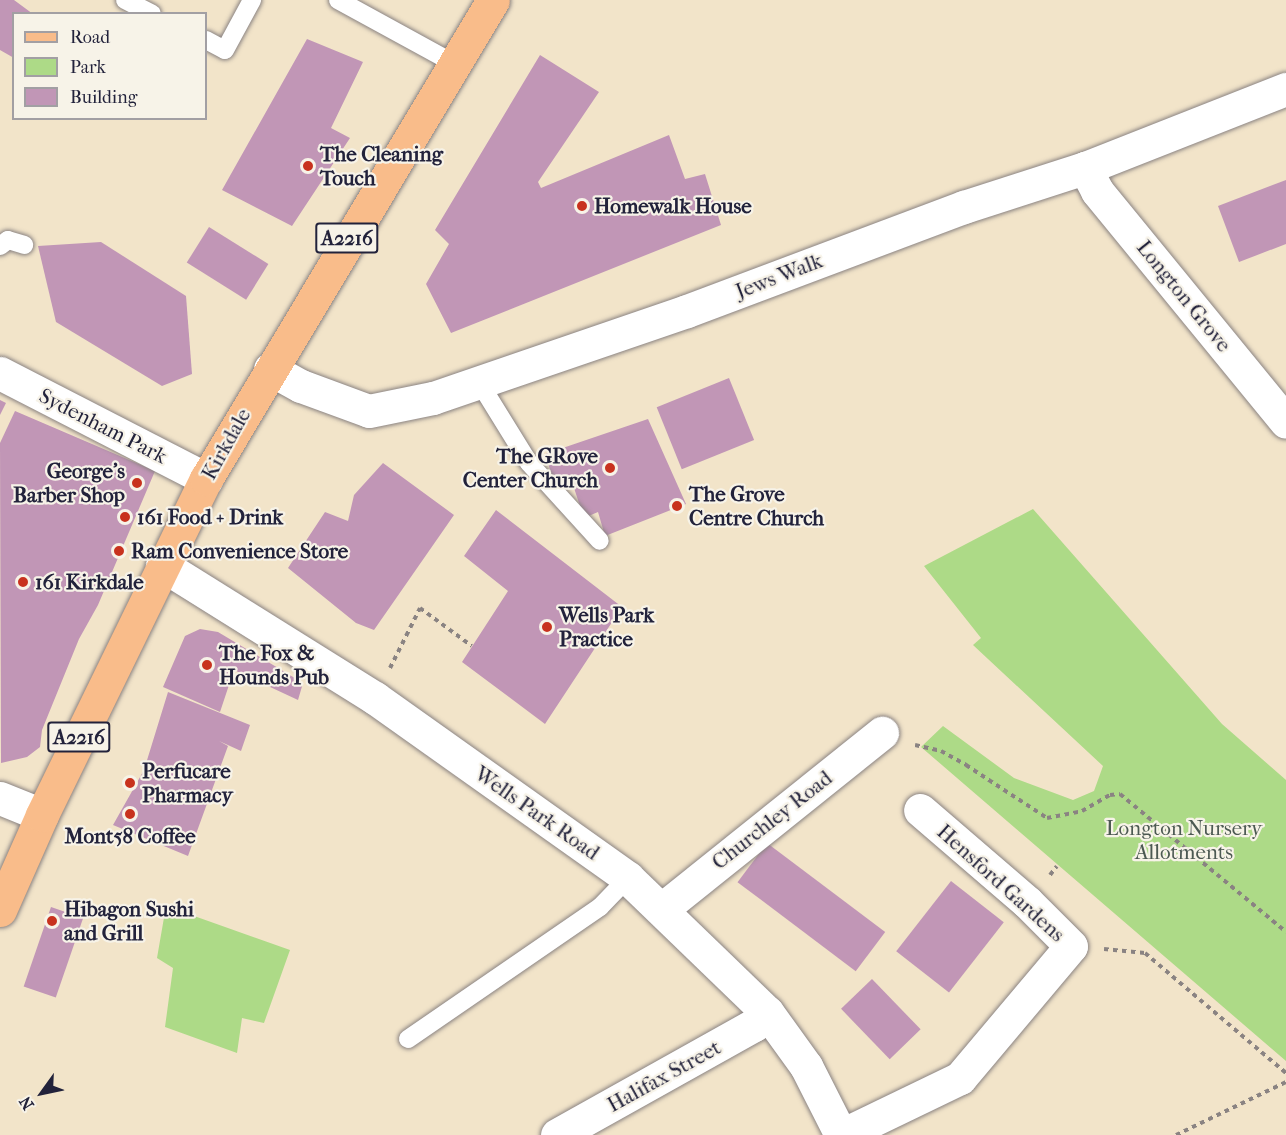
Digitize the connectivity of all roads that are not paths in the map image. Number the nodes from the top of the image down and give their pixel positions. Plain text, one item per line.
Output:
1 (125, 0) edge
2 (252, 0) edge
3 (338, 0) edge
4 (493, 0) edge
5 (148, 12) edge
6 (207, 41) edge
7 (453, 63) junction
8 (1286, 89) edge
9 (1085, 168) junction
10 (24, 245) dead end
11 (0, 246) edge
12 (270, 369) junction
13 (0, 373) edge
14 (479, 382) junction
15 (1286, 422) edge
16 (206, 479) junction
17 (600, 541) dead end
18 (162, 565) junction
19 (882, 733) road end
20 (0, 798) edge
21 (920, 810) dead end
22 (42, 815) junction
23 (628, 878) junction
24 (662, 909) junction
25 (0, 910) edge
26 (767, 1012) junction
27 (408, 1039) dead end
28 (557, 1135) edge
29 (841, 1135) edge

1 - 5 lane
2 - 6 lane
3 - 7 lane
4 - 7 main road, Kirkdale / A2216
7 - 12 main road, Kirkdale / A2216
8 - 9 street, Jews Walk
9 - 14 street, Jews Walk
9 - 15 street, Longton Grove
10 - 11 lane
12 - 14 street, Jews Walk
12 - 16 main road, Kirkdale / A2216
13 - 16 street, Sydenham Park
14 - 17 lane
16 - 18 main road, Kirkdale / A2216
18 - 22 main road, Kirkdale / A2216
18 - 23 street, Wells Park Road
19 - 24 street, Churchley Road
20 - 22 street
21 - 29 street, Hensford Gardens
22 - 25 main road, Kirkdale / A2216
23 - 24 street, Wells Park Road
23 - 27 lane
24 - 26 street, Wells Park Road
26 - 28 street, Halifax Street
26 - 29 street, Wells Park Road

